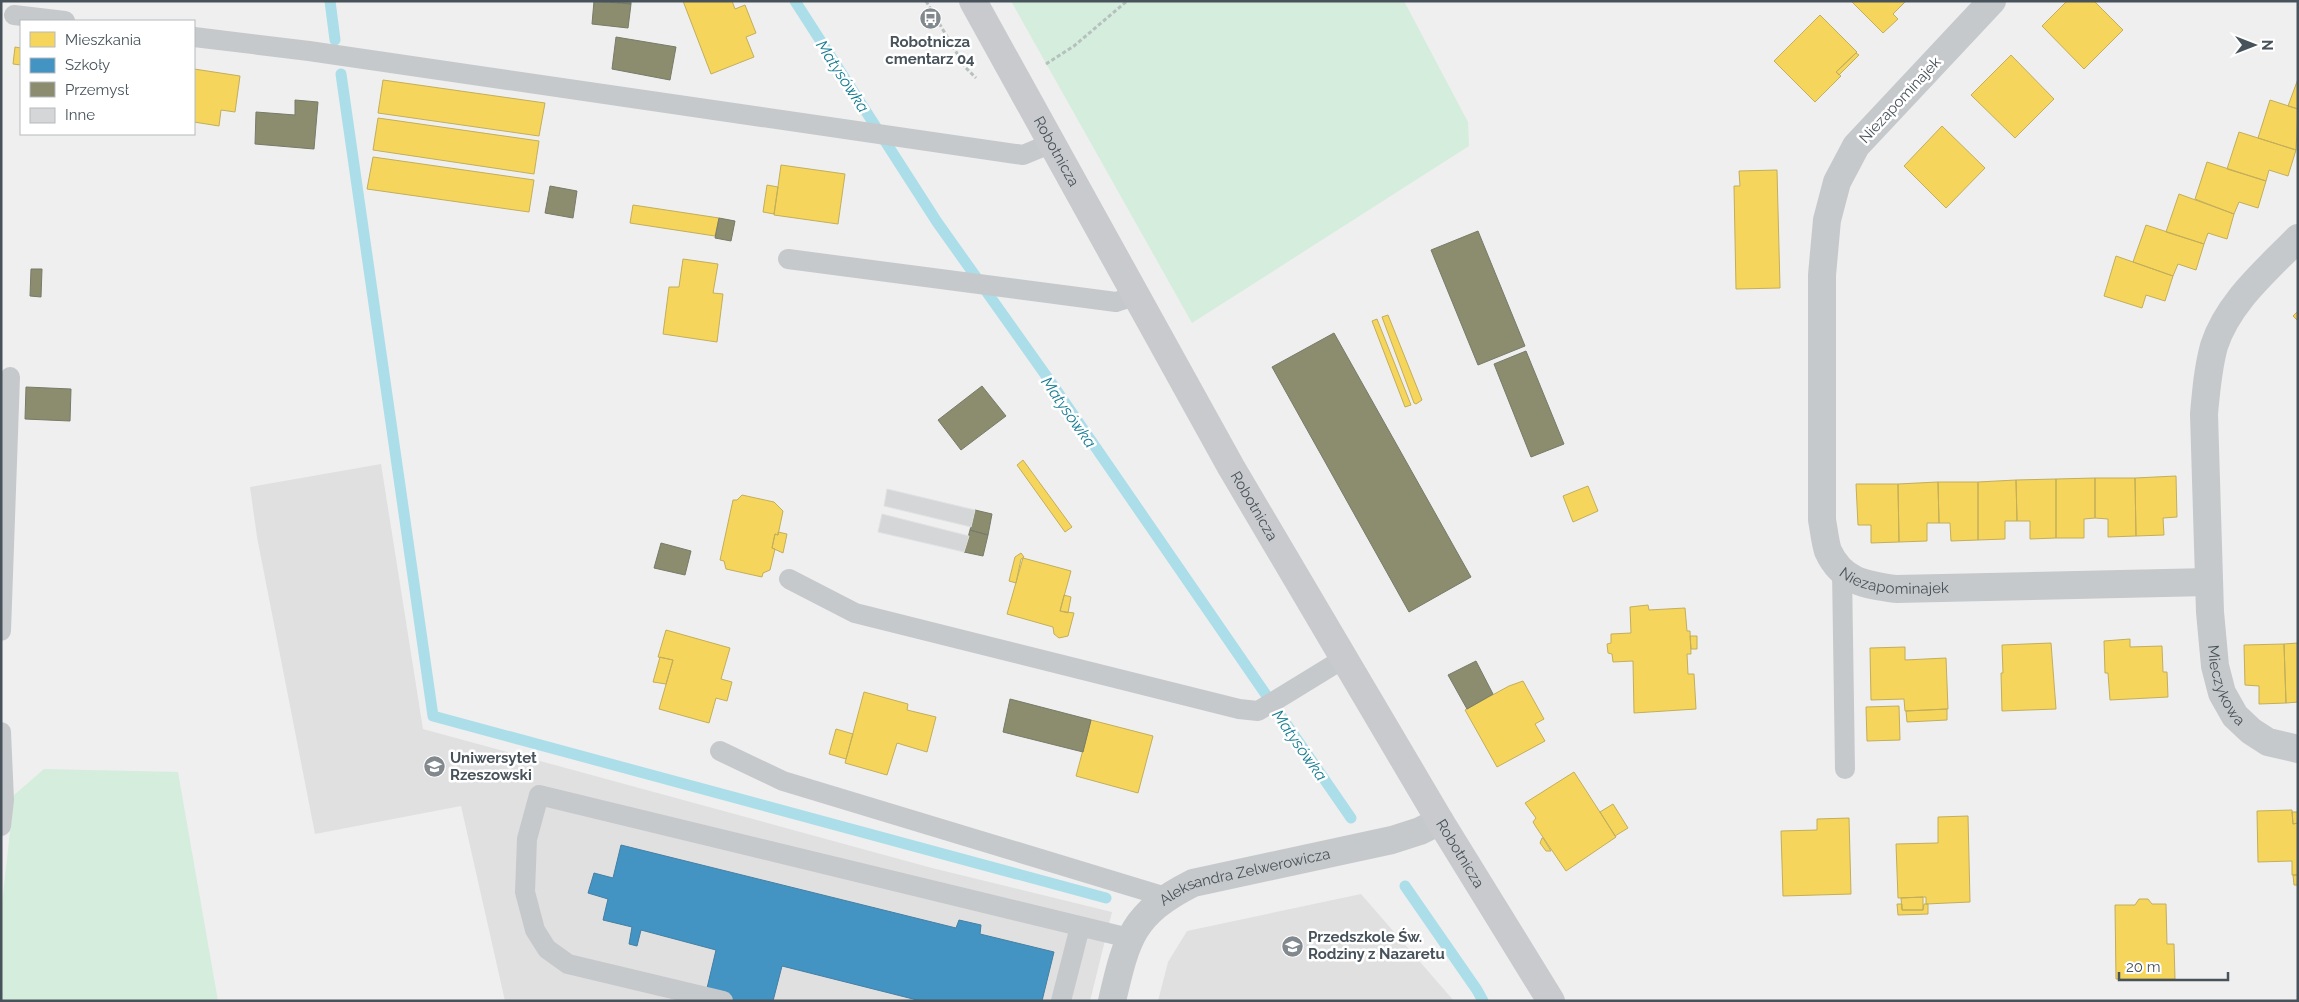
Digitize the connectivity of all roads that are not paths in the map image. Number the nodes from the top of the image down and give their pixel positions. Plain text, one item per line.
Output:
1 (973, 1) edge
2 (1992, 1) edge
3 (14, 15) dead end
4 (56, 20) edge
5 (195, 37) edge
6 (1052, 143) junction
7 (2298, 238) edge
8 (788, 259) dead end
9 (1137, 295) junction
10 (10, 376) dead end
11 (1842, 572) junction
12 (789, 579) dead end
13 (2208, 582) junction
14 (1, 631) edge
15 (1343, 659) junction
16 (1, 732) edge
17 (2298, 748) edge
18 (720, 751) dead end
19 (1845, 769) dead end
20 (1440, 821) junction
21 (1, 826) edge
22 (1166, 897) junction
23 (1080, 927) junction
24 (1129, 938) junction
25 (723, 1001) edge
26 (1061, 1001) edge
27 (1112, 1001) edge
28 (1551, 1001) edge

1 - 6 street, Robotnicza
2 - 11 street, Niezapominajek
3 - 4 lane
5 - 6 lane
6 - 9 street, Robotnicza
7 - 13 street
8 - 9 lane
9 - 15 street, Robotnicza
10 - 14 lane
11 - 13 street, Niezapominajek
11 - 19 lane
12 - 15 lane
13 - 17 street, Mieczykowa
15 - 20 street, Robotnicza
16 - 21 lane
18 - 22 lane
20 - 22 street, Aleksandra Zelwerowicza
20 - 28 street, Robotnicza
22 - 24 street, Aleksandra Zelwerowicza
23 - 24 lane
23 - 25 lane
23 - 26 lane
24 - 27 street, Aleksandra Zelwerowicza

